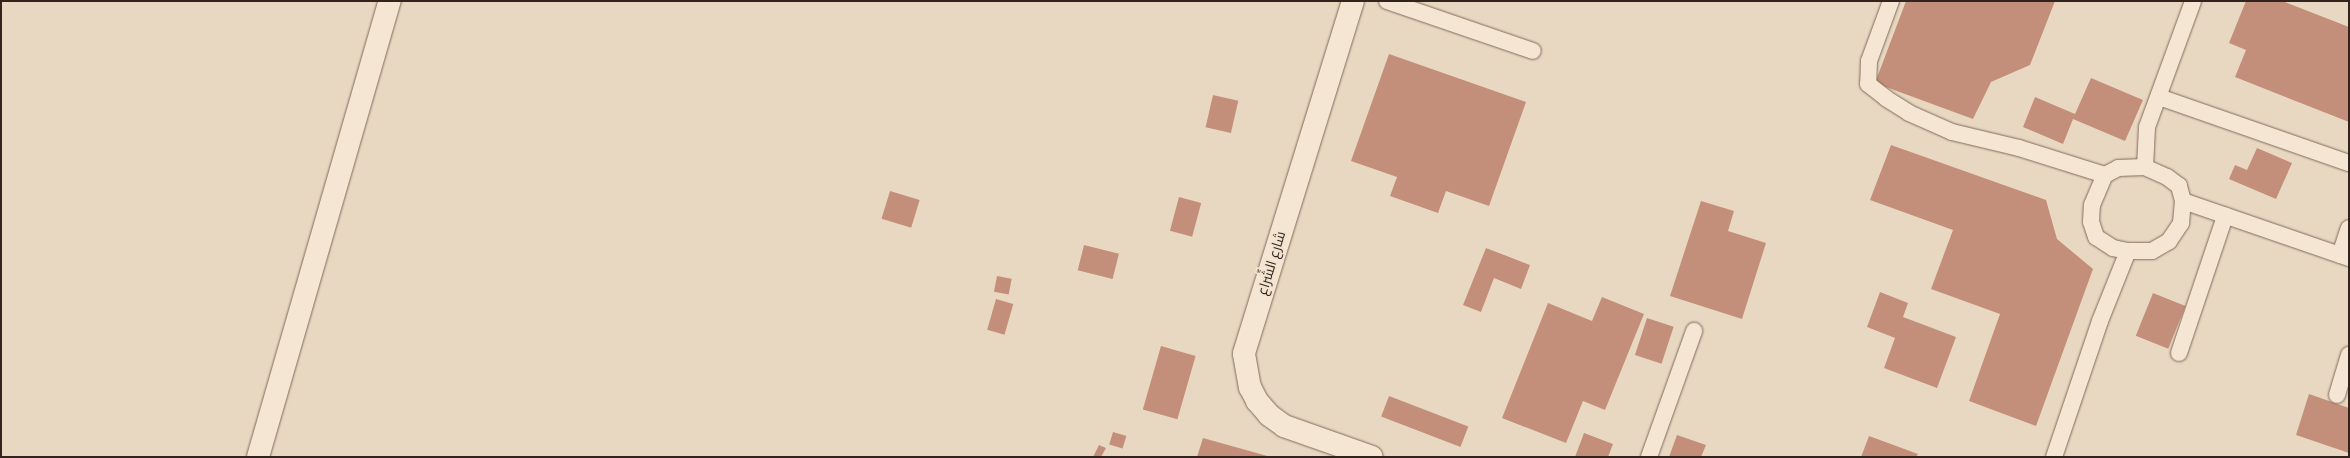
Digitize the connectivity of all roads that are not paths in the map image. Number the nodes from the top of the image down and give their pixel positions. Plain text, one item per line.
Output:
1 (390, 1) edge
2 (1353, 1) edge
3 (1387, 1) edge
4 (1891, 1) edge
5 (2193, 1) edge
6 (1533, 51) dead end
7 (2160, 97) junction
8 (2349, 163) edge
9 (2146, 167) junction
10 (2105, 175) junction
11 (2183, 201) junction
12 (2225, 216) junction
13 (2349, 228) edge
14 (2128, 251) junction
15 (2344, 256) edge
16 (1694, 331) dead end
17 (2179, 353) dead end
18 (2349, 355) edge
19 (2337, 395) dead end
20 (258, 457) edge
21 (1372, 457) edge
22 (1649, 457) edge
23 (2054, 457) edge

1 - 20 street
2 - 21 street, شارع الشِّراع
3 - 6 lane
4 - 10 lane
5 - 7 lane
7 - 8 lane
7 - 9 lane
9 - 10 lane
9 - 11 lane
10 - 14 lane
11 - 12 lane
11 - 14 lane
12 - 15 lane
12 - 17 lane
13 - 15 lane
14 - 23 lane
16 - 22 lane
18 - 19 lane

